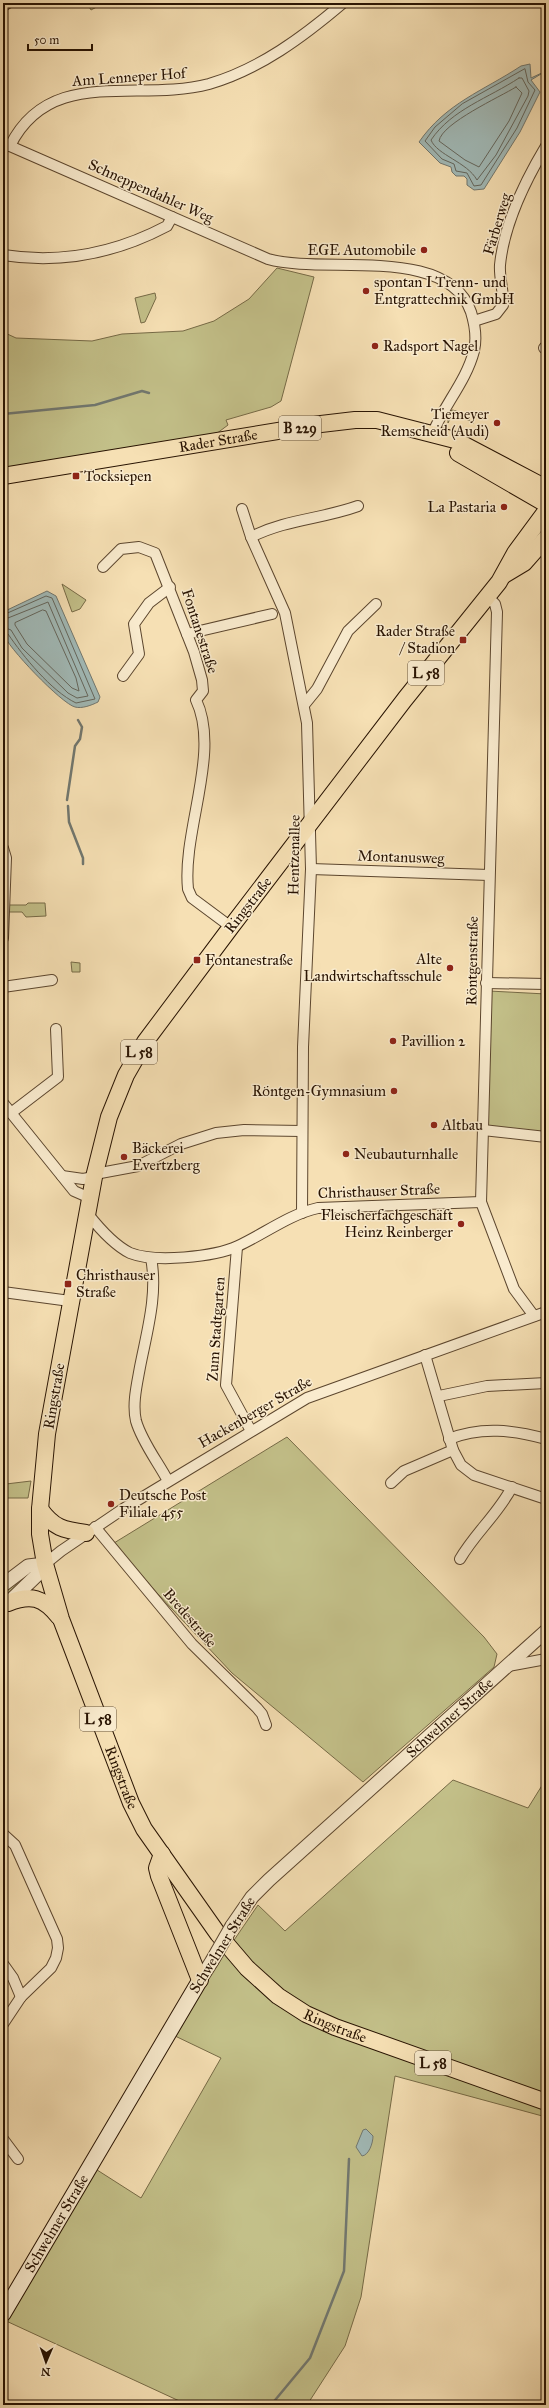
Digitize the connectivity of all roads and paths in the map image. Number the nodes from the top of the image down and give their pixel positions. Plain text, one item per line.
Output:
1 (8, 3) edge
2 (343, 3) edge
3 (3, 6) edge
4 (6, 144) edge
5 (546, 146) edge
6 (172, 217) junction
7 (3, 255) edge
8 (474, 321) junction
9 (432, 436) junction
10 (3, 476) edge
11 (546, 488) edge
12 (546, 504) edge
13 (358, 506) dead end
14 (242, 509) dead end
15 (546, 511) edge
16 (251, 537) junction
17 (546, 538) edge
18 (103, 567) dead end
19 (504, 575) junction
20 (170, 587) junction
21 (487, 596) junction
22 (376, 604) dead end
23 (272, 614) dead end
24 (187, 634) junction
25 (123, 676) dead end
26 (304, 705) junction
27 (310, 824) junction
28 (3, 848) edge
29 (311, 869) junction
30 (489, 875) junction
31 (231, 927) junction
32 (3, 938) edge
33 (52, 980) dead end
34 (486, 983) junction
35 (546, 984) edge
36 (3, 987) edge
37 (56, 1029) dead end
38 (3, 1103) edge
39 (11, 1113) junction
40 (484, 1130) junction
41 (302, 1131) junction
42 (546, 1137) edge
43 (94, 1175) junction
44 (62, 1176) junction
45 (481, 1202) junction
46 (89, 1206) junction
47 (302, 1213) junction
48 (237, 1247) junction
49 (151, 1258) junction
50 (3, 1292) edge
51 (70, 1301) junction
52 (546, 1312) edge
53 (534, 1316) junction
54 (425, 1355) junction
55 (546, 1383) edge
56 (439, 1396) junction
57 (251, 1431) junction
58 (450, 1438) junction
59 (546, 1439) edge
60 (453, 1450) junction
61 (168, 1481) junction
62 (391, 1483) dead end
63 (512, 1487) junction
64 (546, 1499) edge
65 (40, 1509) junction
66 (90, 1530) junction
67 (460, 1559) dead end
68 (45, 1564) junction
69 (3, 1585) edge
70 (6, 1605) edge
71 (61, 1619) junction
72 (546, 1631) edge
73 (546, 1659) edge
74 (506, 1667) junction
75 (266, 1725) dead end
76 (3, 1834) edge
77 (162, 1854) junction
78 (3, 1964) edge
79 (200, 1980) junction
80 (22, 1997) junction
81 (3, 2024) edge
82 (546, 2102) edge
83 (3, 2139) edge
84 (18, 2159) dead end
85 (3, 2314) edge

1 - 3 street
2 - 4 street, Am Lenneper Hof
4 - 6 street, Schneppendahler Weg
5 - 8 street, Färberweg
6 - 7 street
6 - 8 street, Schneppendahler Weg
8 - 9 street, Schneppendahler Weg
9 - 10 main road, Rader Straße / B 229
9 - 11 main road, Rader Straße / B 229
9 - 12 main road, Rader Straße / B 229
13 - 16 street
14 - 16 street, Hentzenallee
15 - 19 main road, Ringstraße / L 58
16 - 26 street, Hentzenallee
17 - 19 main road, Ringstraße / L 58
18 - 20 street, Fontanestraße
19 - 21 main road, Ringstraße / L 58
20 - 24 street, Fontanestraße
20 - 25 street
21 - 27 main road, Ringstraße / L 58
21 - 30 street, Röntgenstraße
22 - 26 street
23 - 24 street
24 - 31 street, Fontanestraße
26 - 27 street, Hentzenallee
27 - 29 street, Hentzenallee
27 - 31 main road, Ringstraße / L 58
28 - 32 street
29 - 30 street, Montanusweg
29 - 41 street, Hentzenallee
30 - 34 street, Röntgenstraße
31 - 43 main road, Ringstraße / L 58
33 - 36 street
34 - 35 street
34 - 40 street, Röntgenstraße
37 - 39 street
38 - 39 street, Christhauser Straße
39 - 44 street, Christhauser Straße
40 - 42 street
40 - 45 street, Röntgenstraße
41 - 43 street
41 - 47 street, Hentzenallee
43 - 44 street
43 - 46 main road, Ringstraße / L 58
44 - 46 street, Christhauser Straße
45 - 47 street, Christhauser Straße
45 - 53 street, Röntgenstraße
46 - 49 street, Christhauser Straße
46 - 51 main road, Ringstraße / L 58
47 - 48 street, Christhauser Straße
48 - 49 street, Christhauser Straße
48 - 57 street, Zum Stadtgarten
49 - 61 street
50 - 51 street
51 - 65 main road, Ringstraße / L 58
52 - 53 street, Hackenberger Straße
53 - 54 street, Hackenberger Straße
54 - 56 street
54 - 57 street, Hackenberger Straße
55 - 56 street
56 - 58 street
57 - 61 street, Hackenberger Straße
58 - 59 street
58 - 60 street
60 - 62 street
60 - 63 street
61 - 66 street, Hackenberger Straße
63 - 64 street
63 - 67 street
65 - 66 main road
65 - 68 main road, Ringstraße / L 58
66 - 68 street, Hackenberger Straße
66 - 75 street, Bredestraße
68 - 69 street, Hackenberger Straße
68 - 70 street, Hackenberger Straße
68 - 71 main road, Ringstraße / L 58
70 - 71 main road
71 - 77 main road, Ringstraße / L 58
72 - 74 street, Schwelmer Straße
73 - 74 street
74 - 79 street, Schwelmer Straße, bridge
76 - 80 street
77 - 79 main road
77 - 82 main road, Ringstraße / L 58
78 - 80 street
79 - 85 main road, Schwelmer Straße
80 - 81 street
83 - 84 street

